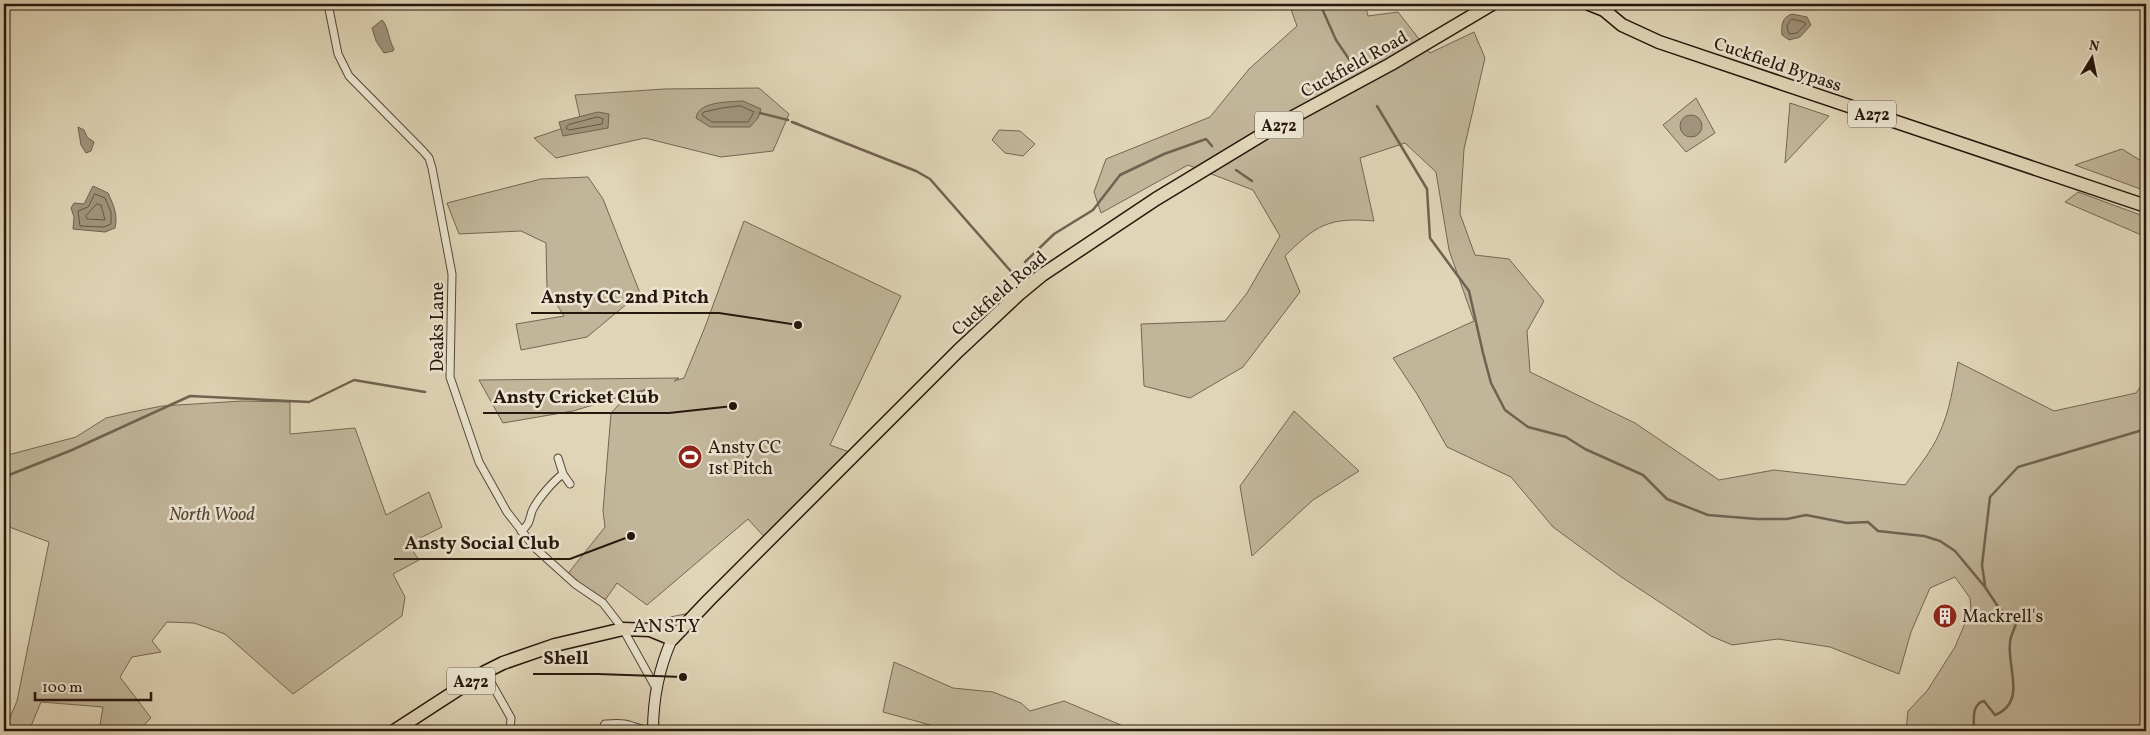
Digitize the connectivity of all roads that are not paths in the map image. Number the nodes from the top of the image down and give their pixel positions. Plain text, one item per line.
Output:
1 (328, 4) edge
2 (1492, 4) edge
3 (1589, 4) edge
4 (1603, 7) edge
5 (2146, 206) edge
6 (558, 458) dead end
7 (563, 474) junction
8 (570, 484) dead end
9 (521, 531) junction
10 (623, 629) junction
11 (672, 639) junction
12 (485, 672) junction
13 (657, 690) junction
14 (394, 731) edge
15 (510, 731) edge
16 (601, 731) edge
17 (653, 731) edge

1 - 9 street, Deaks Lane
2 - 11 highway, Cuckfield Road / A272
3 - 4 highway, Cuckfield Bypass / A272
4 - 5 highway, Cuckfield Bypass / A272
6 - 7 street
7 - 8 street
7 - 9 street
9 - 10 street, Deaks Lane
10 - 11 highway, A272
10 - 12 highway, A272
10 - 13 street, Deaks Lane
11 - 13 main road, Cuckfield Road
12 - 14 highway, A272
12 - 15 street
13 - 17 main road, Cuckfield Road
16 - 17 street

